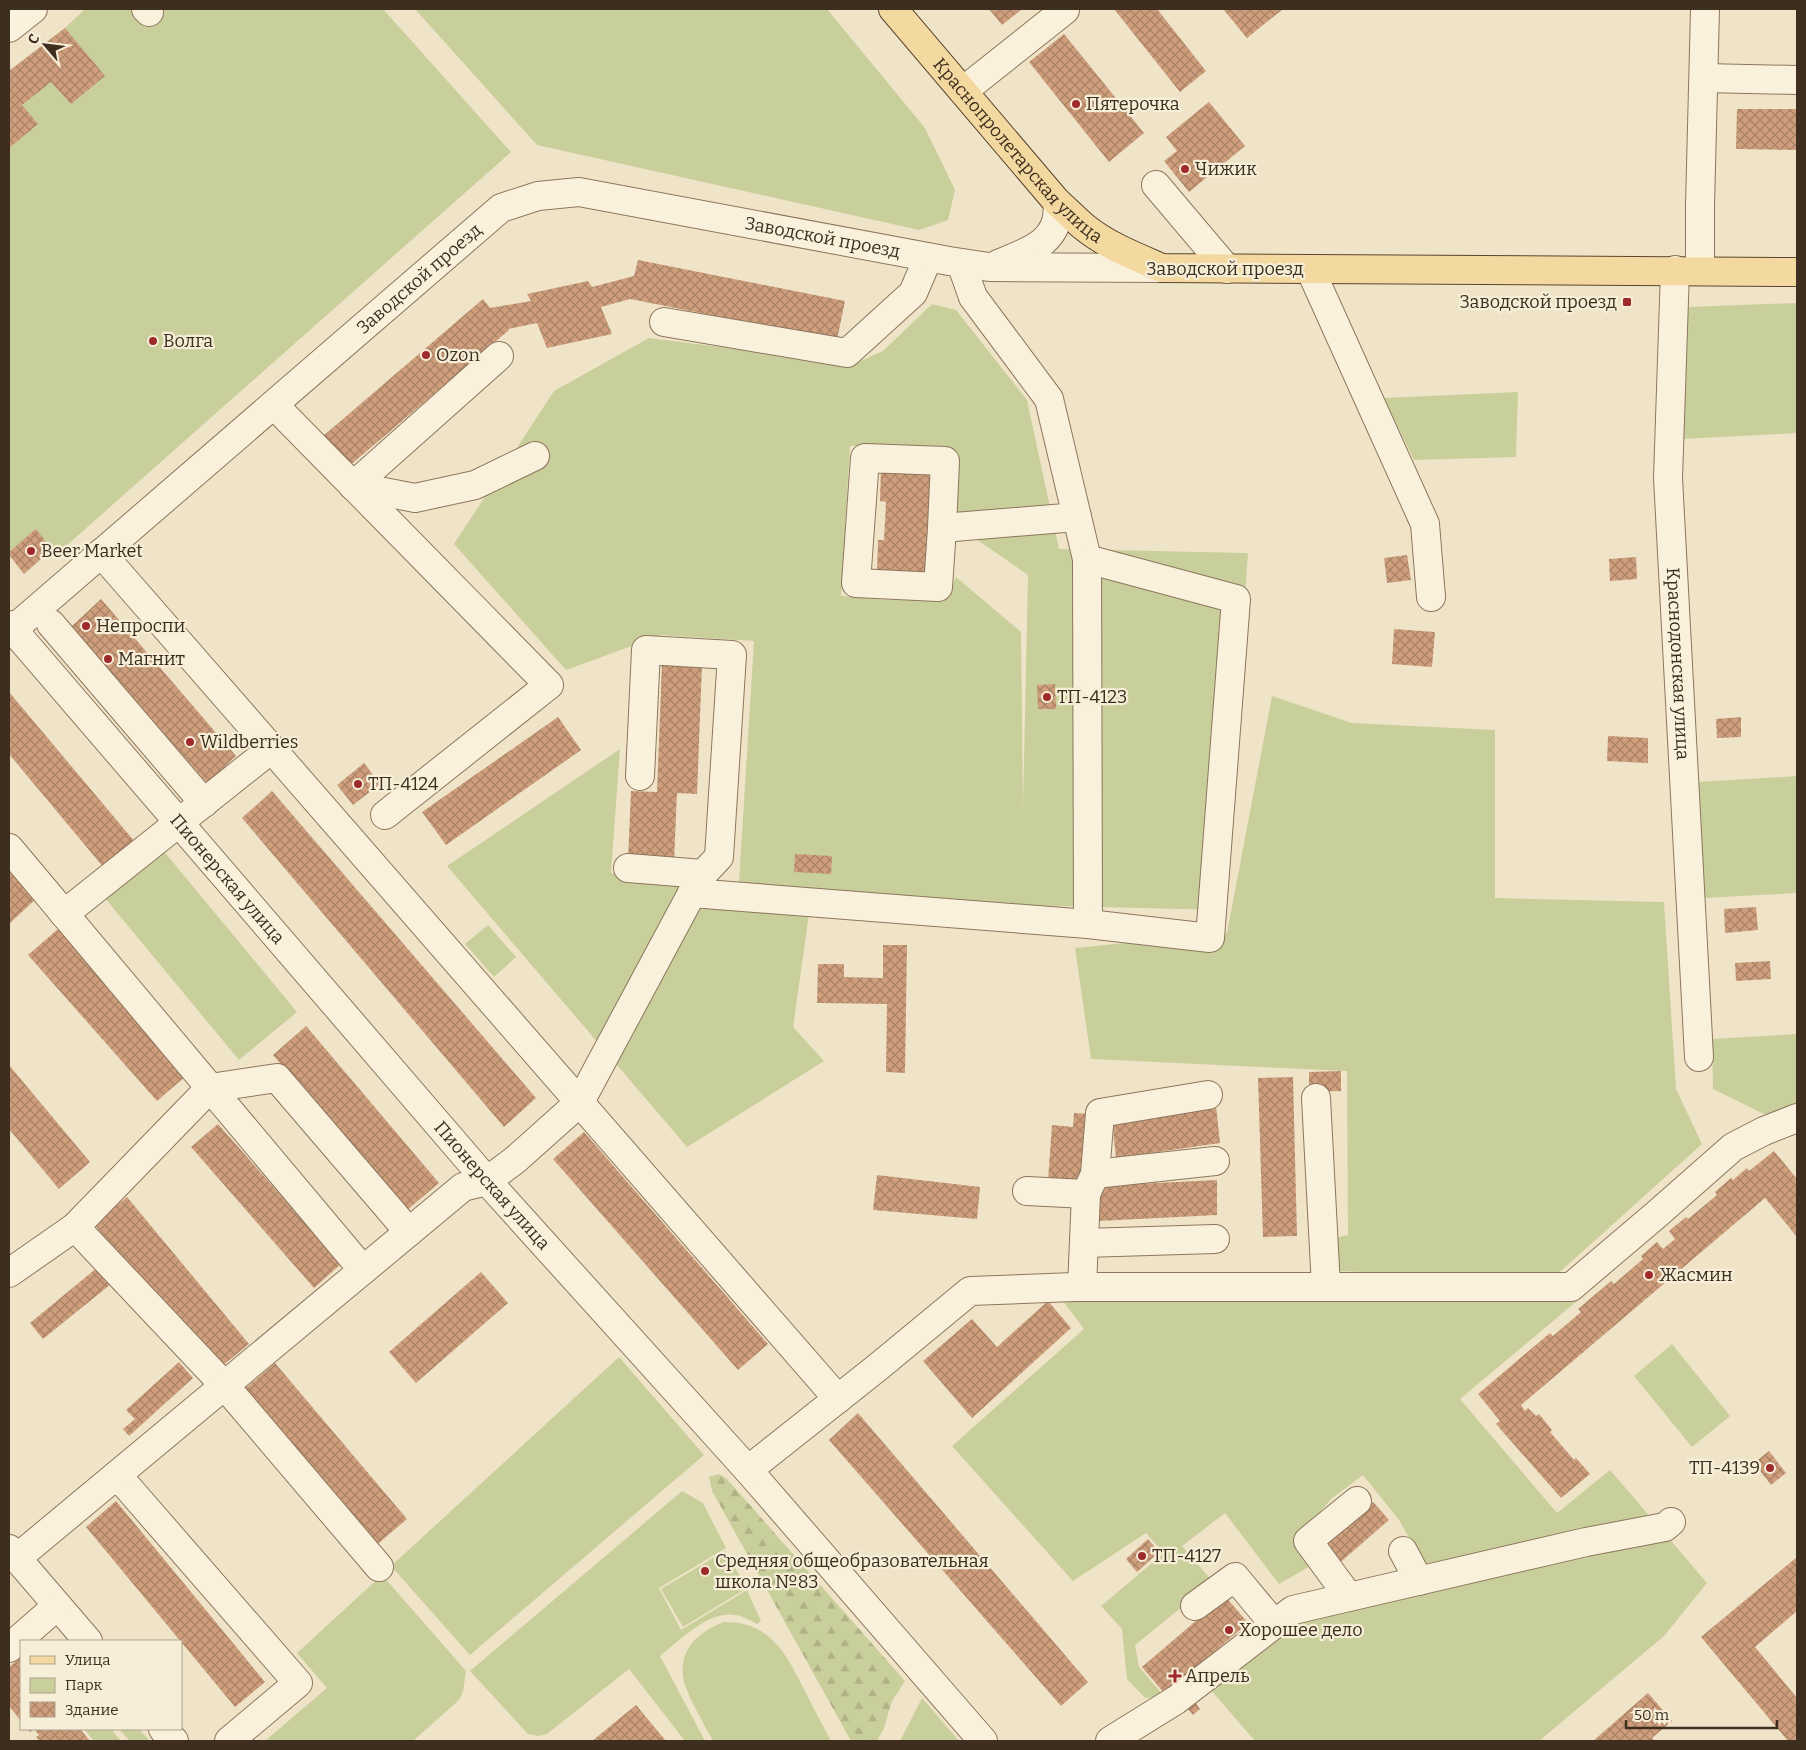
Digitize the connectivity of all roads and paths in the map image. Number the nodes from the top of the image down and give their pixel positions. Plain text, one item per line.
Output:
1 (33, 9) edge
2 (893, 9) edge
3 (1705, 9) edge
4 (1065, 10) edge
5 (9, 28) edge
6 (1704, 78) junction
7 (1797, 80) edge
8 (963, 91) junction
9 (1156, 185) dead end
10 (1057, 202) junction
11 (928, 258) junction
12 (961, 263) junction
13 (989, 267) junction
14 (1162, 268) junction
15 (1227, 269) junction
16 (1310, 269) junction
17 (1688, 270) junction
18 (1797, 272) edge
19 (664, 322) dead end
20 (499, 356) dead end
21 (274, 405) junction
22 (535, 456) dead end
23 (353, 486) junction
24 (1077, 517) junction
25 (942, 528) junction
26 (101, 553) junction
27 (1088, 559) junction
28 (1431, 596) dead end
29 (51, 624) dead end
30 (10, 629) edge
31 (270, 750) junction
32 (640, 776) dead end
33 (204, 803) junction
34 (385, 815) dead end
35 (178, 822) junction
36 (9, 848) edge
37 (628, 868) dead end
38 (698, 884) junction
39 (64, 914) junction
40 (1088, 924) junction
41 (1699, 1057) dead end
42 (210, 1088) junction
43 (1208, 1095) dead end
44 (1316, 1098) dead end
45 (580, 1102) junction
46 (1797, 1118) edge
47 (1215, 1161) dead end
48 (487, 1181) junction
49 (1091, 1184) junction
50 (1027, 1191) dead end
51 (75, 1227) junction
52 (409, 1232) junction
53 (1215, 1239) dead end
54 (1084, 1242) junction
55 (363, 1270) junction
56 (9, 1273) edge
57 (1082, 1287) junction
58 (1326, 1287) junction
59 (224, 1386) junction
60 (838, 1399) junction
61 (748, 1470) junction
62 (117, 1475) junction
63 (1357, 1501) dead end
64 (1671, 1522) dead end
65 (1403, 1551) dead end
66 (13, 1554) edge
67 (379, 1567) dead end
68 (1419, 1581) junction
69 (1349, 1597) junction
70 (57, 1606) junction
71 (1195, 1606) dead end
72 (1274, 1624) junction
73 (87, 1640) edge
74 (9, 1648) edge
75 (164, 1730) edge
76 (174, 1741) edge
77 (229, 1741) edge
78 (983, 1741) edge
79 (1110, 1741) edge

1 - 5 street
2 - 8 main road, Краснопролетарская улица
3 - 6 street, Краснодонская улица
4 - 8 street
6 - 7 street
6 - 17 street, Краснодонская улица
8 - 10 main road, Краснопролетарская улица
9 - 15 street
10 - 13 street
10 - 14 main road, Краснопролетарская улица
11 - 12 street, Заводской проезд
11 - 19 street
11 - 21 street, Заводской проезд
12 - 13 street, Заводской проезд
12 - 24 street
13 - 14 street, Заводской проезд
14 - 15 main road, Заводской проезд
15 - 16 main road, Заводской проезд
16 - 17 main road, Заводской проезд
16 - 28 street
17 - 18 main road, Заводской проезд
17 - 41 street, Краснодонская улица
20 - 23 street
21 - 23 street
21 - 26 street, Заводской проезд
22 - 23 street
23 - 34 street
24 - 25 street
24 - 27 street
25 - 25 street
26 - 30 street, Заводской проезд
26 - 31 street
27 - 40 street
27 - 40 street
29 - 33 street
30 - 35 street, Пионерская улица
31 - 33 street
31 - 45 street
32 - 38 street
33 - 35 street
35 - 39 street
35 - 48 street, Пионерская улица
36 - 39 street
37 - 38 street
38 - 40 street
38 - 45 street
39 - 42 street
42 - 51 street
42 - 52 street
42 - 55 street
43 - 49 street
44 - 58 street
45 - 48 street
45 - 60 street
46 - 58 street
47 - 49 street
48 - 52 street
48 - 61 street, Пионерская улица
49 - 50 street
49 - 54 street
51 - 56 street
51 - 59 street
52 - 55 street
53 - 54 street
54 - 57 street
55 - 59 street
57 - 58 street
57 - 60 street
59 - 62 street
59 - 67 street
60 - 61 street
61 - 78 street, Пионерская улица
62 - 66 street
62 - 77 street
63 - 69 street
64 - 68 street
65 - 68 street
66 - 70 street
68 - 69 street
69 - 72 street
70 - 73 street
70 - 74 street
71 - 72 street
72 - 79 street
75 - 76 street

